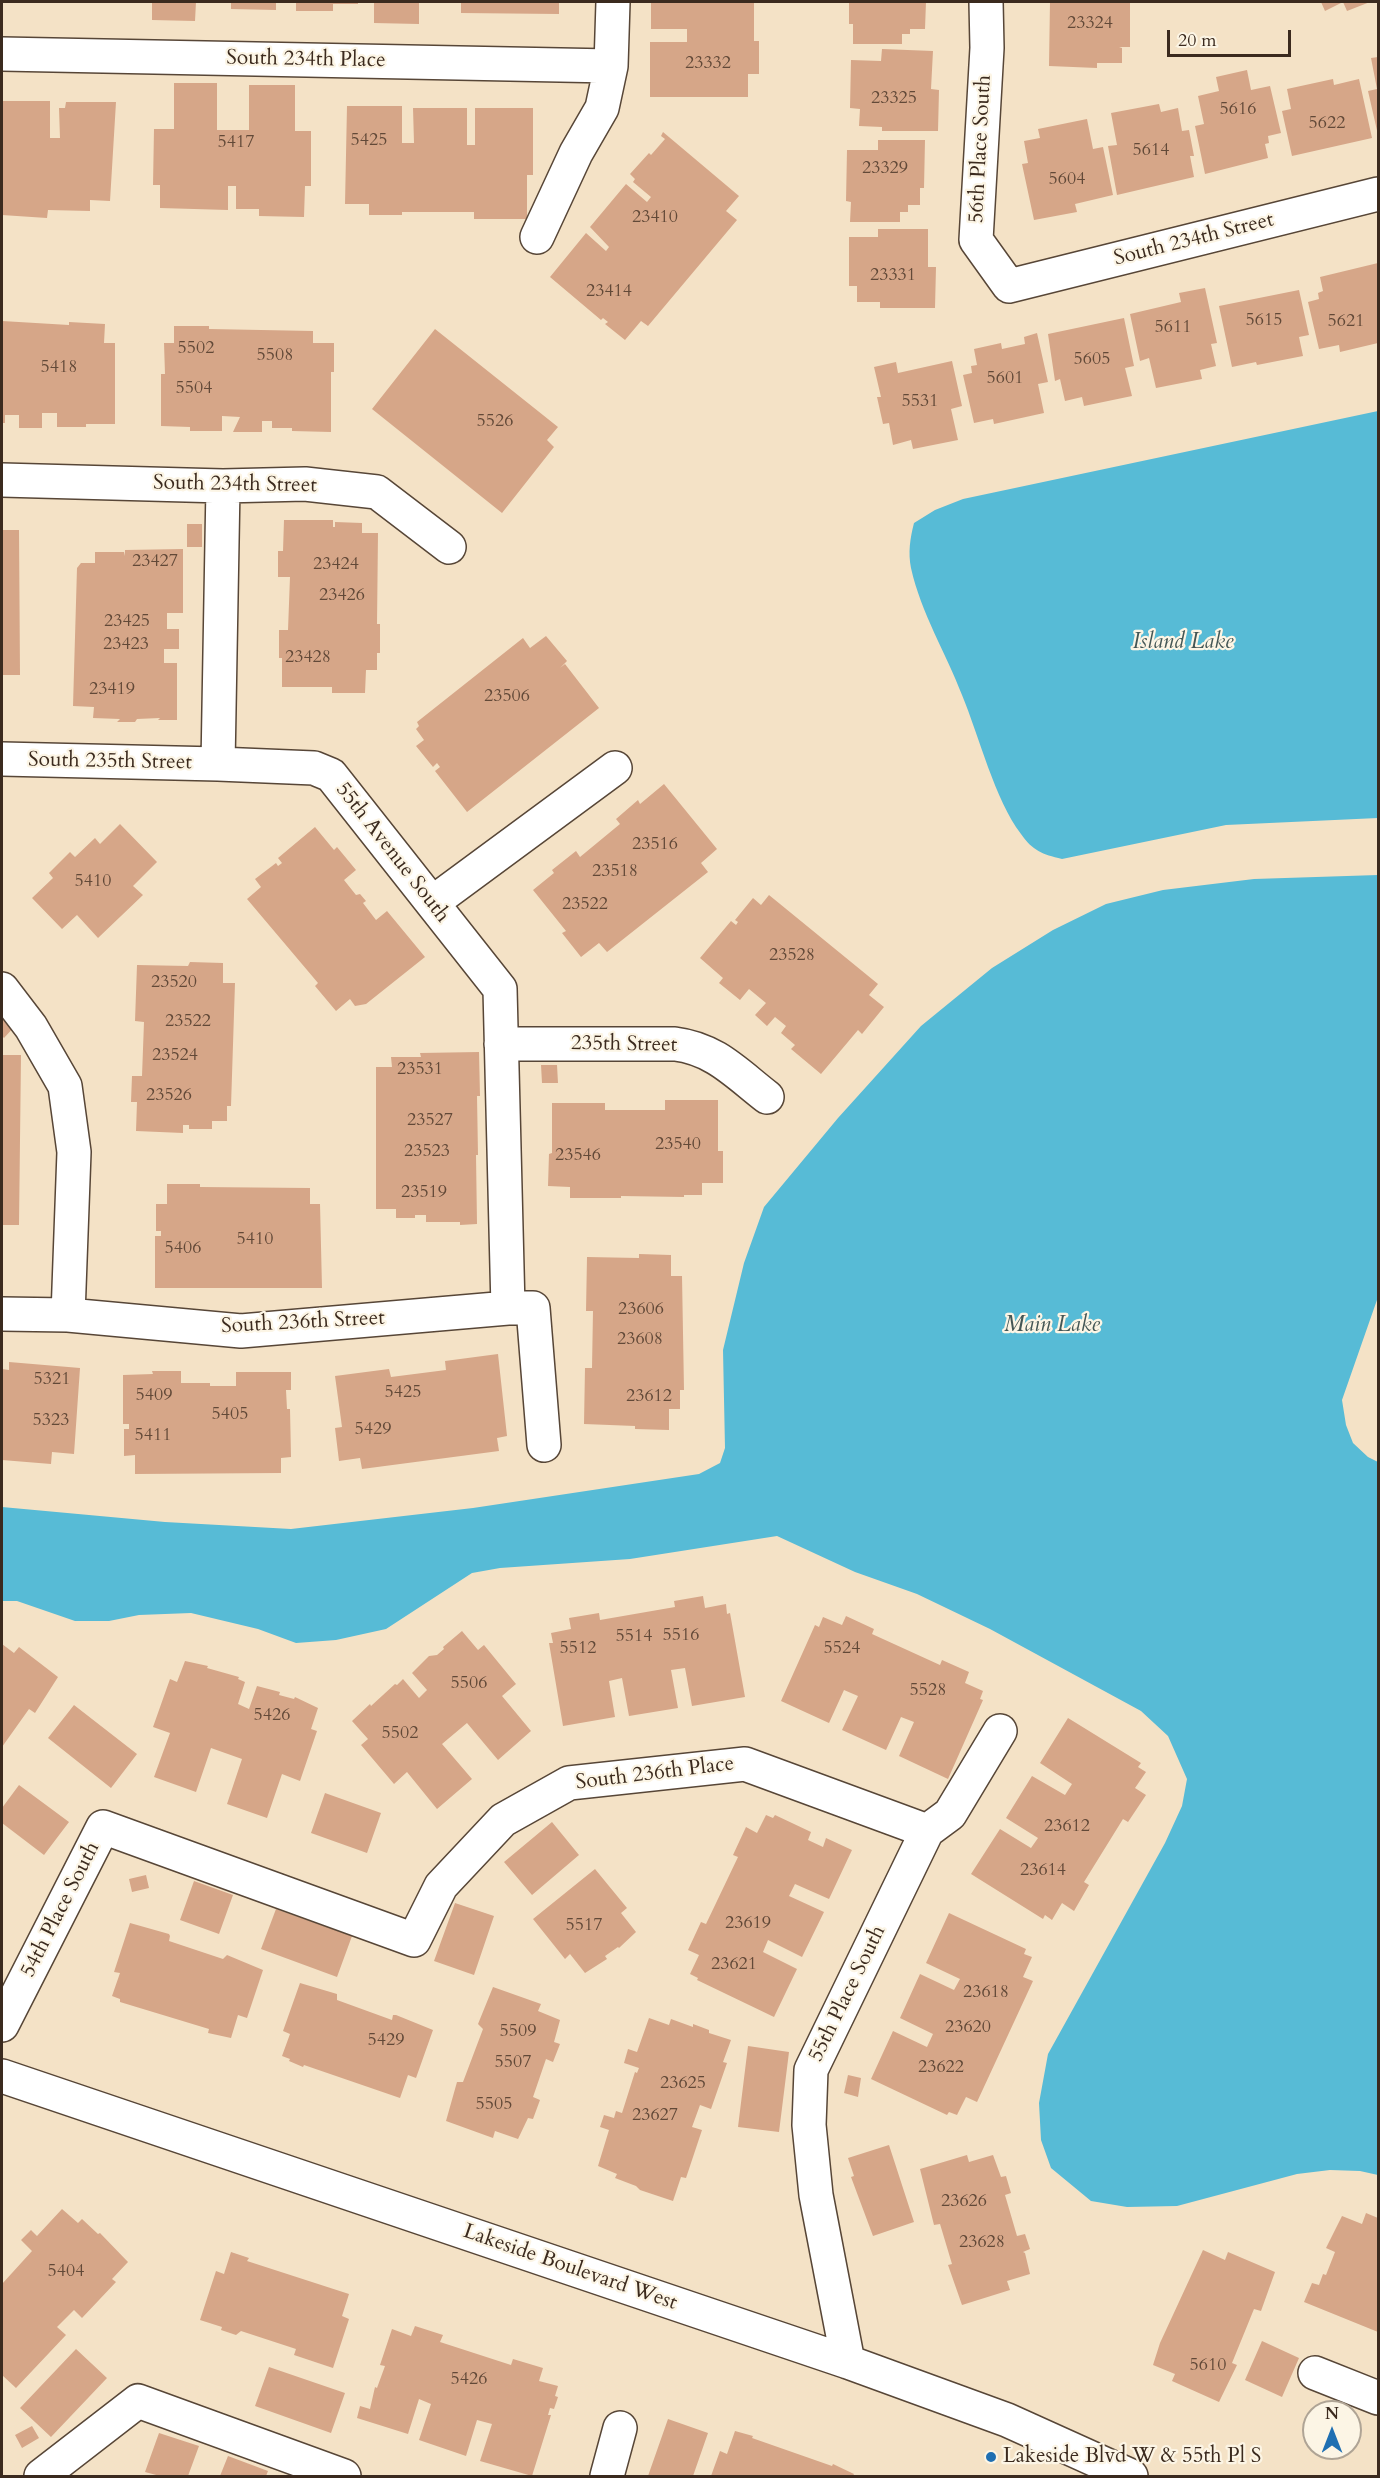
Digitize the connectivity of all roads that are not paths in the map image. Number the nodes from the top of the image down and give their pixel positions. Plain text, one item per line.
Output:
1 (613, 2) edge
2 (986, 2) edge
3 (2, 54) edge
4 (611, 66) junction
5 (1378, 194) edge
6 (537, 237) dead end
7 (1009, 286) joint
8 (2, 480) edge
9 (223, 486) junction
10 (449, 547) dead end
11 (2, 759) edge
12 (218, 764) junction
13 (615, 768) dead end
14 (432, 903) junction
15 (2, 989) edge
16 (501, 1044) junction
17 (767, 1097) dead end
18 (521, 1308) junction
19 (2, 1314) edge
20 (68, 1315) junction
21 (544, 1445) dead end
22 (1000, 1731) dead end
23 (104, 1827) joint
24 (927, 1831) junction
25 (2, 2025) edge
26 (2, 2076) edge
27 (848, 2362) junction
28 (1315, 2373) dead end
29 (1378, 2398) edge
30 (620, 2428) dead end
31 (336, 2475) edge
32 (41, 2476) edge
33 (607, 2476) edge
34 (1131, 2476) edge

1 - 4 street
2 - 7 street, 56th Place South
3 - 4 street, South 234th Place
4 - 6 street
5 - 7 street, South 234th Street
8 - 9 street, South 234th Street
9 - 10 street, South 234th Street
9 - 12 street
11 - 12 street, South 235th Street
12 - 14 street, 55th Avenue South
13 - 14 street
14 - 16 street, 55th Avenue South
15 - 20 street
16 - 17 street, 235th Street
16 - 18 street, 55th Avenue South
18 - 20 street, South 236th Street
18 - 21 street, 55th Avenue South
19 - 20 street, South 236th Street
22 - 24 street, 55th Place South
23 - 24 street, South 236th Place
23 - 25 street, 54th Place South
24 - 27 street, 55th Place South
26 - 27 street, Lakeside Boulevard West
27 - 34 street, Lakeside Boulevard West
28 - 29 street
30 - 33 street
31 - 32 street

